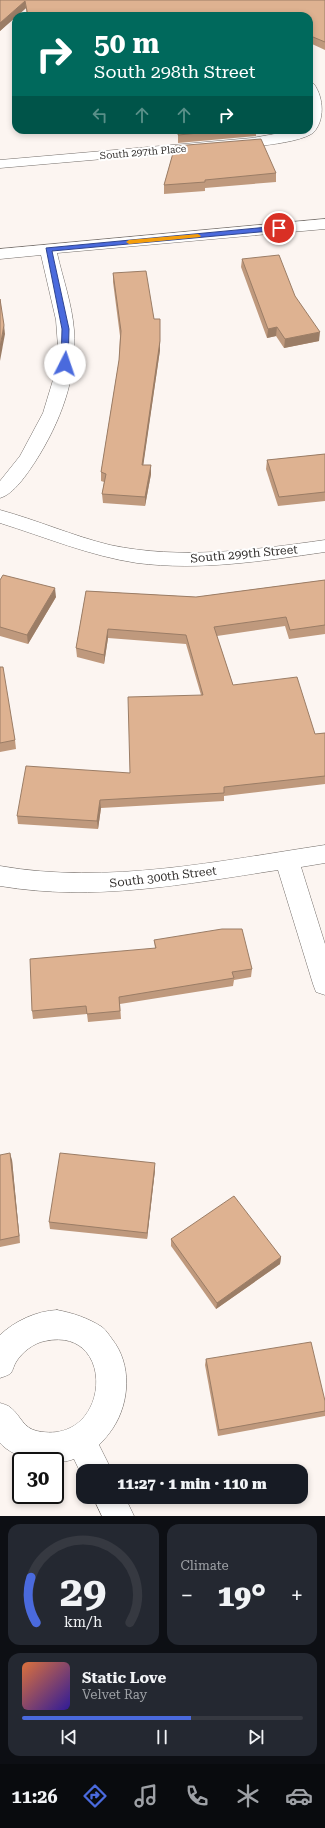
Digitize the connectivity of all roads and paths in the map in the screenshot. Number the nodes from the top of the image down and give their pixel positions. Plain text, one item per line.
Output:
1 (313, 96) edge
2 (313, 124) edge
3 (297, 134) edge
4 (0, 164) edge
5 (325, 224) edge
6 (48, 250) junction
7 (0, 254) edge
8 (0, 492) edge
9 (0, 516) edge
10 (325, 546) edge
11 (325, 854) edge
12 (287, 860) junction
13 (0, 876) edge
14 (325, 984) edge
15 (0, 1363) edge
16 (0, 1418) edge
17 (81, 1441) junction
18 (92, 1464) edge
19 (112, 1504) edge
20 (118, 1516) edge

1 - 2 street
3 - 4 street, South 297th Place
5 - 6 street
6 - 7 street
6 - 8 street
9 - 10 street, South 299th Street
11 - 12 street, South 300th Street
12 - 13 street, South 300th Street
12 - 14 street
15 - 17 street
16 - 17 street
17 - 18 street
19 - 20 street

